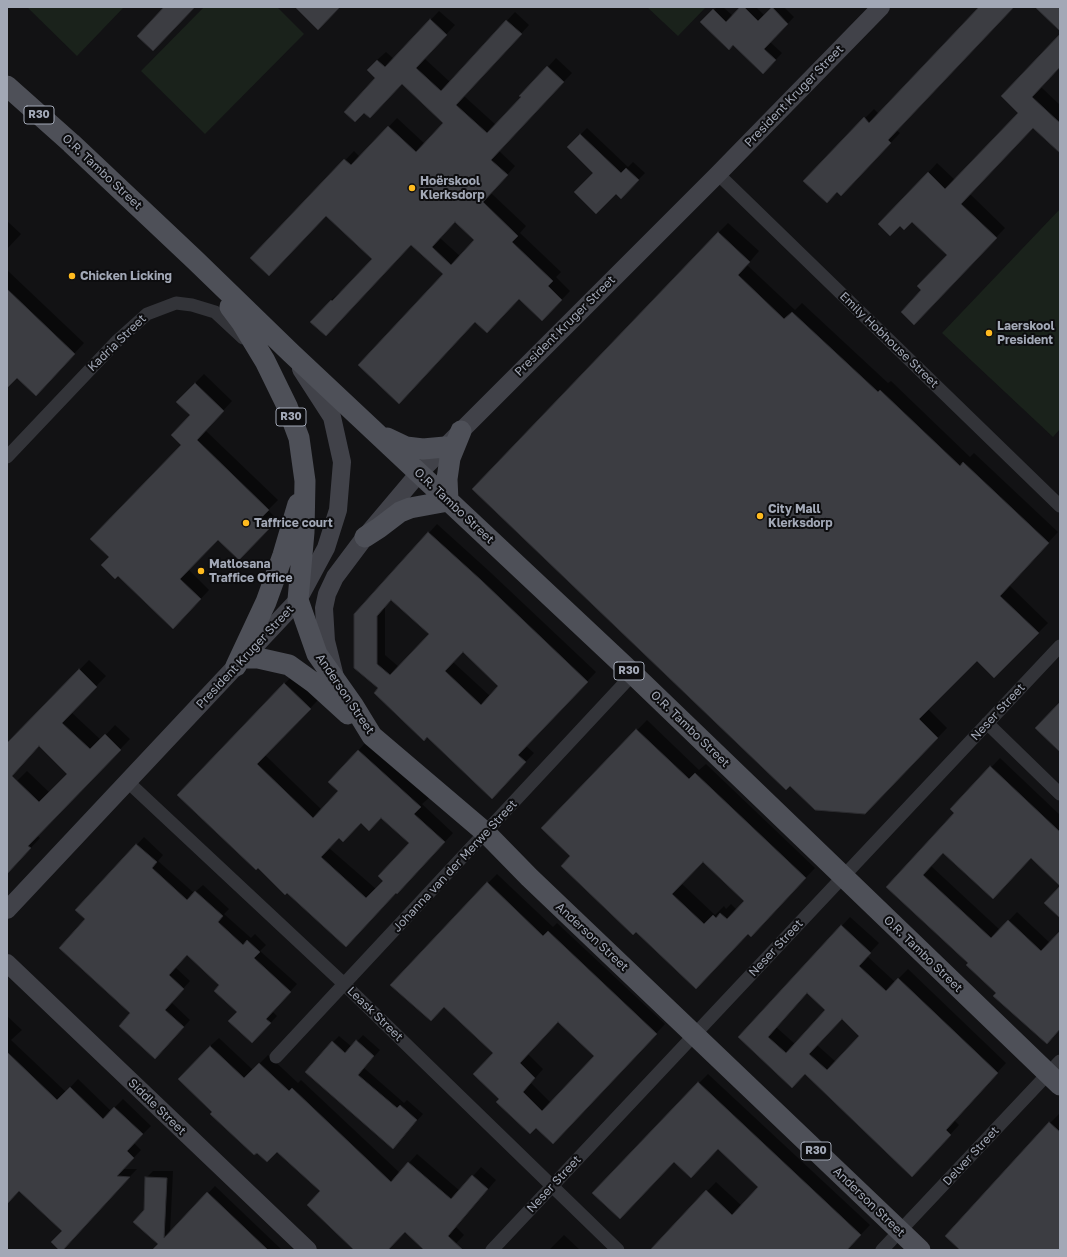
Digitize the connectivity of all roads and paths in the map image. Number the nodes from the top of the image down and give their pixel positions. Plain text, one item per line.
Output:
1 (881, 7) edge
2 (7, 86) edge
3 (718, 174) junction
4 (195, 260) junction
5 (292, 353) junction
6 (265, 361) junction
7 (461, 431) junction
8 (378, 434) junction
9 (445, 447) junction
10 (7, 458) edge
11 (419, 473) junction
12 (305, 481) junction
13 (448, 500) junction
14 (1060, 506) edge
15 (366, 537) junction
16 (298, 600) junction
17 (1060, 646) edge
18 (240, 662) junction
19 (633, 674) junction
20 (336, 682) junction
21 (987, 723) junction
22 (372, 736) junction
23 (128, 782) junction
24 (1060, 794) edge
25 (486, 833) junction
26 (843, 876) junction
27 (7, 910) edge
28 (7, 963) edge
29 (344, 984) junction
30 (694, 1034) junction
31 (276, 1057) dead end
32 (1056, 1073) edge
33 (552, 1186) junction
34 (900, 1231) junction
35 (308, 1250) edge
36 (492, 1250) edge
37 (618, 1250) edge
38 (882, 1250) edge
39 (920, 1250) edge

1 - 3 street, President Kruger Street
2 - 4 main road, O.R. Tambo Street / R30
3 - 7 street, President Kruger Street
3 - 14 street, Emily Hobhouse Street
4 - 5 main road, O.R. Tambo Street / R30
4 - 6 main road, O.R. Tambo Street / R30
5 - 8 main road, O.R. Tambo Street / R30
5 - 16 street, President Kruger Street
6 - 10 street, Kadria Street
6 - 12 main road, O.R. Tambo Street / R30
7 - 9 street, President Kruger Street
7 - 13 main road
8 - 9 main road
8 - 11 main road, O.R. Tambo Street / R30
9 - 11 street, President Kruger Street
11 - 13 main road, O.R. Tambo Street / R30
11 - 15 street, President Kruger Street
12 - 16 main road, O.R. Tambo Street / R30
12 - 18 main road
13 - 15 main road
13 - 19 main road, O.R. Tambo Street / R30
15 - 20 street, President Kruger Street
16 - 18 street, President Kruger Street
16 - 20 main road, Anderson Street / R30
17 - 21 street, Neser Street
18 - 22 main road
18 - 23 street, President Kruger Street
19 - 25 street, Johanna van der Merwe Street
19 - 26 main road, O.R. Tambo Street / R30
20 - 22 main road, Anderson Street / R30
21 - 24 street
21 - 26 street, Neser Street
22 - 25 main road, Anderson Street / R30
23 - 27 street, President Kruger Street
23 - 29 street, Leask Street
25 - 29 street, Johanna van der Merwe Street
25 - 30 main road, Anderson Street / R30
26 - 30 street, Neser Street
26 - 32 main road, O.R. Tambo Street / R30
28 - 35 street, Siddle Street
29 - 31 street, Johanna van der Merwe Street
29 - 33 street, Leask Street
30 - 33 street, Neser Street
30 - 34 main road, Anderson Street / R30
32 - 34 street, Delver Street
33 - 36 street, Neser Street
33 - 37 street, Leask Street
34 - 38 street, Delver Street
34 - 39 main road, Anderson Street / R30

